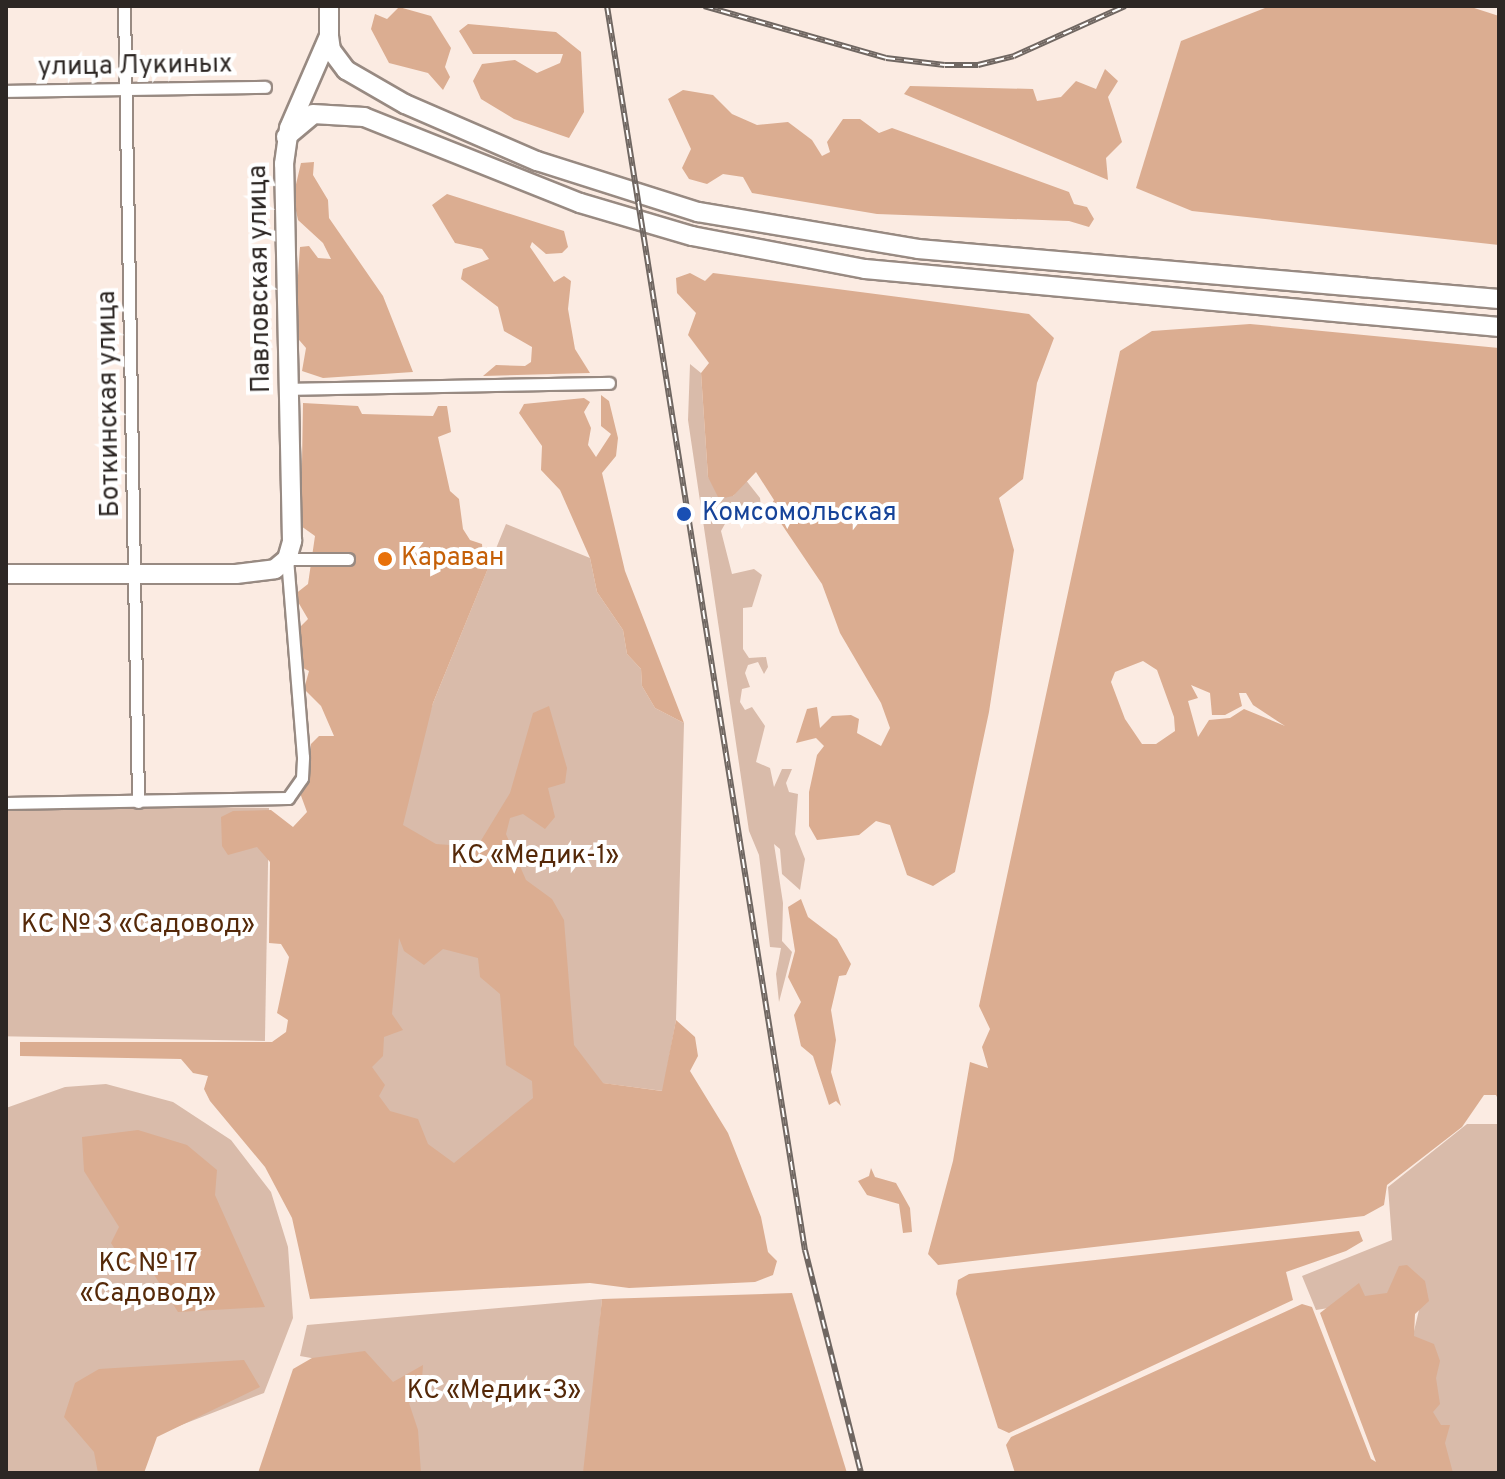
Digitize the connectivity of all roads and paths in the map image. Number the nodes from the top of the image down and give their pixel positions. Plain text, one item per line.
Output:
1 (124, 6) edge
2 (329, 6) edge
3 (329, 36) junction
4 (265, 87) dead end
5 (126, 88) junction
6 (6, 91) edge
7 (405, 104) junction
8 (392, 130) junction
9 (286, 137) junction
10 (1499, 299) edge
11 (1499, 327) edge
12 (609, 383) dead end
13 (288, 389) junction
14 (287, 559) junction
15 (348, 559) dead end
16 (136, 572) junction
17 (6, 574) edge
18 (138, 802) junction
19 (6, 803) edge

1 - 5 street, Боткинская улица
2 - 3 main road, Павловская улица
3 - 7 main road
3 - 9 main road, Павловская улица
4 - 5 street, улица Лукиных
5 - 6 street, улица Лукиных
5 - 16 street, Боткинская улица
7 - 8 main road
7 - 10 main road
8 - 9 main road
8 - 11 main road
9 - 13 main road, Павловская улица
12 - 13 street
13 - 14 main road, Павловская улица
14 - 15 street
14 - 16 main road
14 - 18 street, Павловская улица
16 - 17 main road
16 - 18 street, Боткинская улица
18 - 19 street

